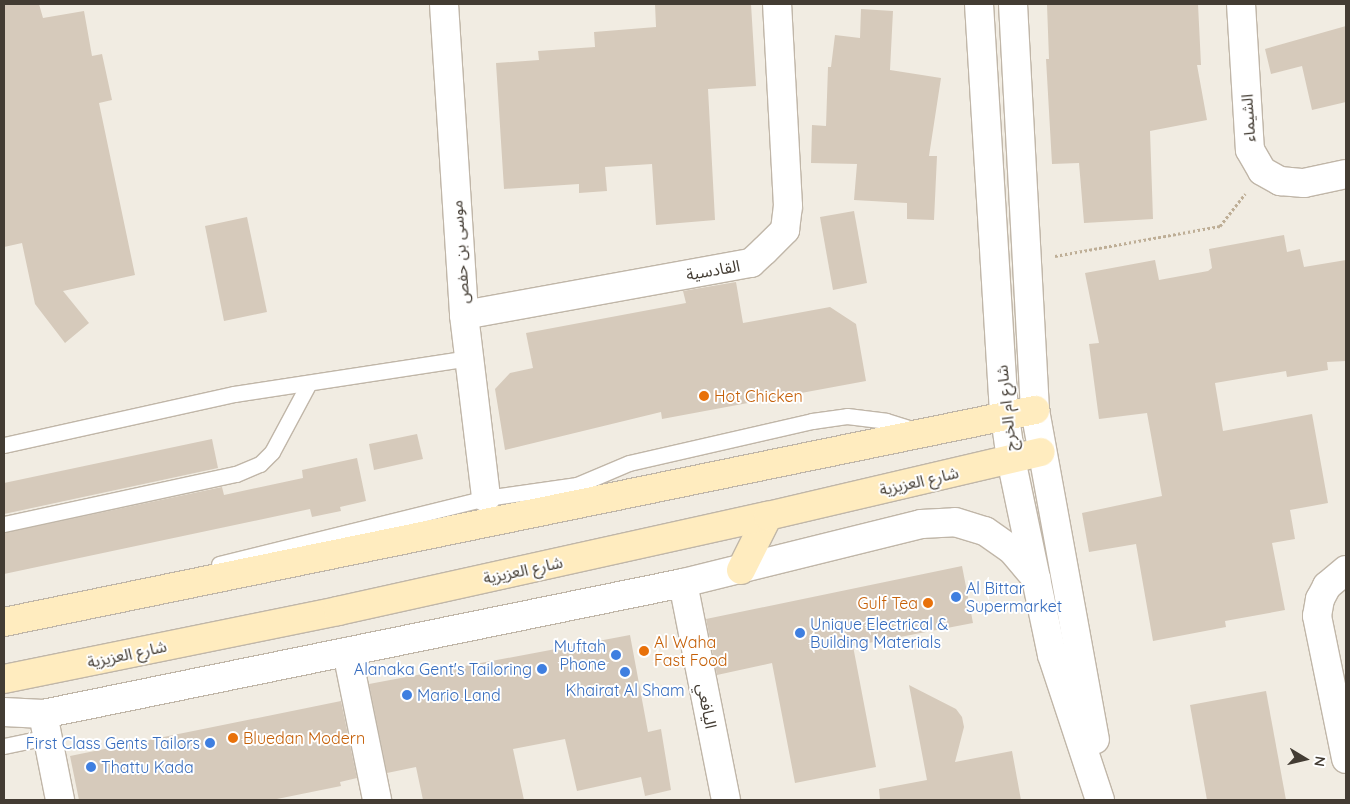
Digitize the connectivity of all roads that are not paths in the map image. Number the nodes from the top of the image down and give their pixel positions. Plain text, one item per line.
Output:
1 (444, 4) edge
2 (777, 4) edge
3 (979, 4) edge
4 (1013, 4) edge
5 (1241, 4) edge
6 (1346, 174) edge
7 (464, 315) junction
8 (469, 358) junction
9 (309, 383) junction
10 (1035, 410) junction
11 (1005, 417) junction
12 (925, 433) junction
13 (4, 445) edge
14 (1041, 452) junction
15 (1011, 459) junction
16 (486, 498) junction
17 (768, 516) junction
18 (4, 524) edge
19 (741, 570) junction
20 (1346, 570) edge
21 (1036, 579) junction
22 (683, 583) junction
23 (184, 586) junction
24 (4, 622) edge
25 (347, 652) junction
26 (4, 679) edge
27 (4, 712) edge
28 (45, 726) junction
29 (4, 746) edge
30 (1346, 759) edge
31 (60, 800) edge
32 (377, 800) edge
33 (726, 800) edge
34 (1100, 800) edge
35 (1105, 800) edge

1 - 7 street, موسى بن حفص
2 - 7 street, القادسية
3 - 11 street, شارع ام الخرج
4 - 10 street, شارع ام الخرج
5 - 6 street, الشيماء
7 - 8 street, موسى بن حفص
8 - 9 lane
8 - 16 street, موسى بن حفص
9 - 13 lane
9 - 18 lane
10 - 11 main road
10 - 14 street, شارع ام الخرج
11 - 12 main road
11 - 15 street, شارع ام الخرج
12 - 16 lane
12 - 23 main road
14 - 15 main road, شارع العزيزية
14 - 35 street, شارع ام الخرج
15 - 17 main road, شارع العزيزية
15 - 21 street, شارع ام الخرج
16 - 23 lane
17 - 19 main road
17 - 26 main road, شارع العزيزية
19 - 21 street
19 - 22 street
20 - 30 street
21 - 34 street, شارع ام الخرج
22 - 25 street
22 - 33 street, اليافعي
23 - 24 main road
25 - 28 street
25 - 32 street
27 - 28 street
28 - 29 lane
28 - 31 street

